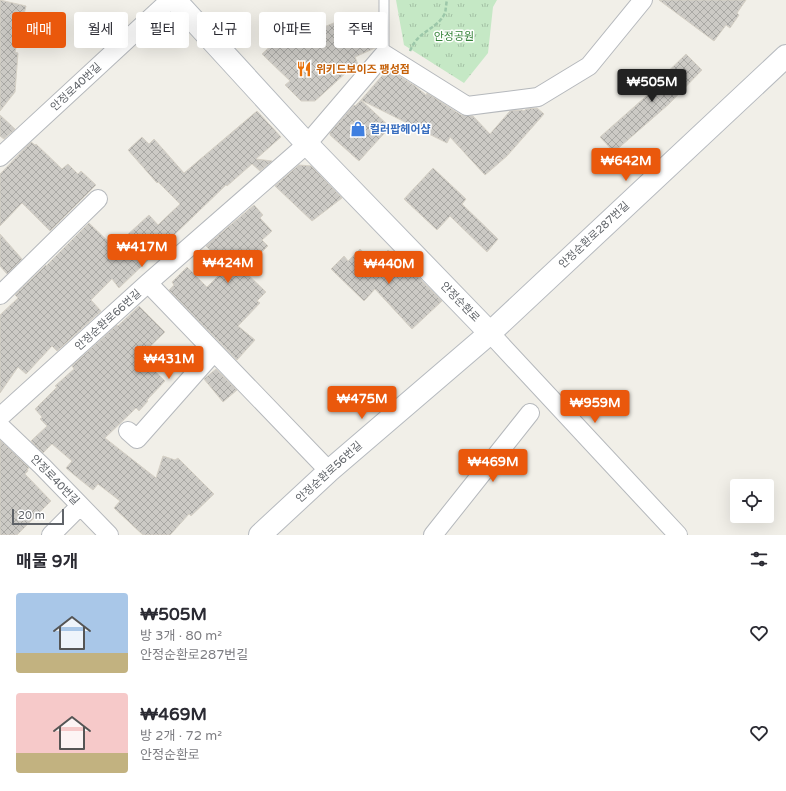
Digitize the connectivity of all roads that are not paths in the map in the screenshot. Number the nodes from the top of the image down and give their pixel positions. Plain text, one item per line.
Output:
1 (170, 0) edge
2 (175, 0) edge
3 (384, 0) edge
4 (643, 0) edge
5 (384, 54) junction
6 (786, 56) edge
7 (307, 144) junction
8 (0, 157) edge
9 (98, 199) dead end
10 (148, 283) junction
11 (0, 295) edge
12 (490, 332) junction
13 (214, 352) junction
14 (530, 413) dead end
15 (0, 417) edge
16 (0, 426) edge
17 (128, 431) dead end
18 (329, 471) junction
19 (80, 506) junction
20 (51, 535) edge
21 (109, 535) edge
22 (260, 535) edge
23 (433, 535) edge
24 (678, 535) edge

1 - 8 street, 안정로40번길
2 - 7 street, 안정순환로
3 - 5 lane
4 - 5 street
5 - 7 street, 안정순환로66번길
6 - 12 street, 안정순환로287번길
7 - 10 street, 안정순환로66번길
7 - 12 street, 안정순환로
9 - 11 street
10 - 13 street
10 - 15 street, 안정순환로66번길
12 - 18 street, 안정순환로56번길
12 - 24 street, 안정순환로
13 - 17 street
13 - 18 street
14 - 23 street
16 - 19 street, 안정로40번길
18 - 22 street, 안정순환로56번길
19 - 20 street
19 - 21 street, 안정로40번길

